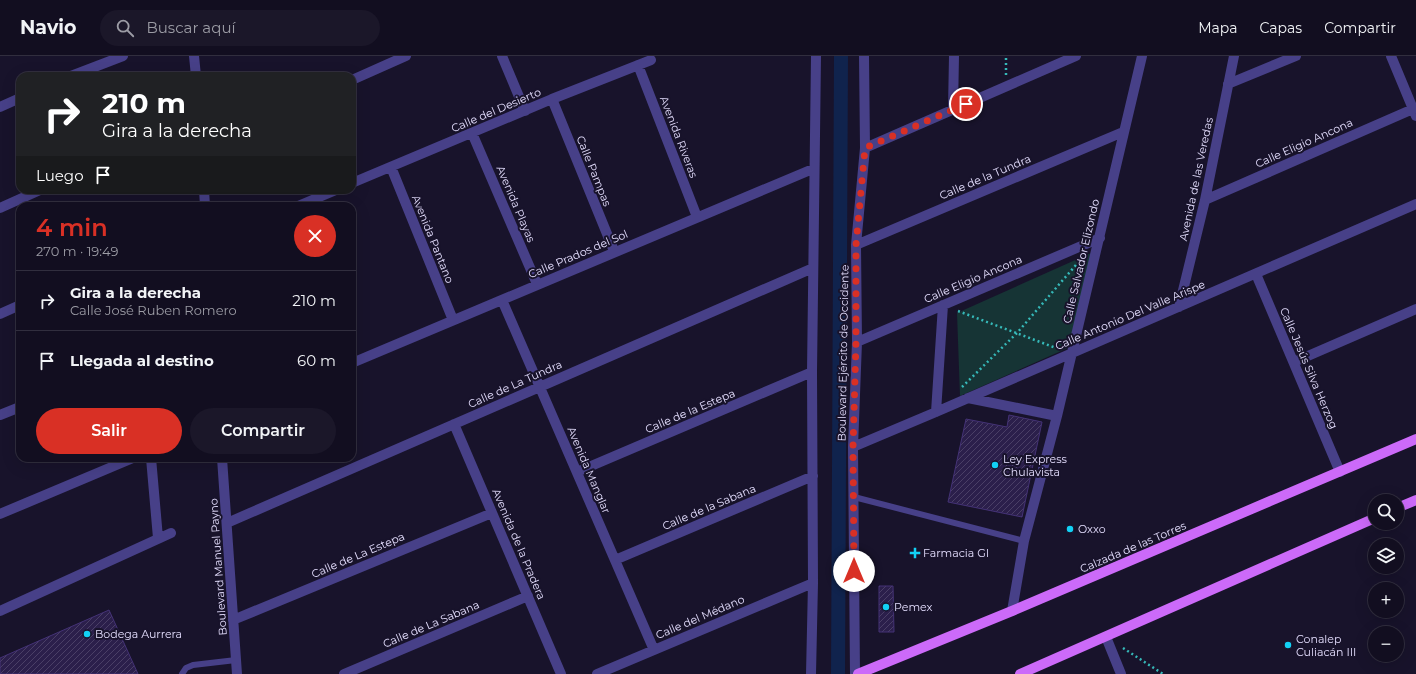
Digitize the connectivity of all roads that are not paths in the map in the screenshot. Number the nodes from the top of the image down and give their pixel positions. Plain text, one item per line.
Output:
1 (123, 56) edge
2 (194, 56) edge
3 (406, 56) edge
4 (502, 56) edge
5 (816, 56) edge
6 (864, 56) edge
7 (954, 56) edge
8 (1076, 56) edge
9 (1142, 56) edge
10 (1234, 56) edge
11 (1296, 56) edge
12 (1391, 56) edge
13 (651, 60) dead end
14 (638, 65) junction
15 (81, 72) edge
16 (196, 72) edge
17 (356, 78) edge
18 (1228, 84) junction
19 (552, 99) junction
20 (16, 100) edge
21 (0, 107) edge
22 (953, 109) junction
23 (525, 111) junction
24 (1414, 112) edge
25 (472, 132) junction
26 (1123, 132) junction
27 (865, 148) junction
28 (391, 167) junction
29 (814, 170) junction
30 (356, 181) edge
31 (31, 194) edge
32 (326, 194) edge
33 (1205, 200) junction
34 (308, 202) edge
35 (1416, 204) edge
36 (0, 208) edge
37 (698, 217) junction
38 (1100, 238) junction
39 (856, 245) junction
40 (614, 251) junction
41 (813, 268) junction
42 (1256, 274) junction
43 (537, 284) junction
44 (502, 300) junction
45 (943, 305) junction
46 (16, 307) edge
47 (1179, 307) junction
48 (1416, 309) edge
49 (0, 314) edge
50 (453, 320) junction
51 (856, 342) junction
52 (1072, 354) junction
53 (356, 361) edge
54 (1294, 362) junction
55 (812, 372) junction
56 (540, 386) junction
57 (968, 398) junction
58 (16, 408) edge
59 (936, 412) junction
60 (0, 415) edge
61 (1057, 416) junction
62 (454, 424) junction
63 (1416, 439) edge
64 (853, 447) junction
65 (124, 462) edge
66 (151, 462) edge
67 (222, 462) edge
68 (577, 472) junction
69 (1340, 472) junction
70 (813, 476) junction
71 (854, 497) junction
72 (1416, 500) edge
73 (1404, 505) edge
74 (492, 513) junction
75 (0, 514) edge
76 (1368, 521) edge
77 (227, 523) junction
78 (171, 533) dead end
79 (158, 538) junction
80 (1024, 541) junction
81 (615, 560) junction
82 (813, 583) junction
83 (528, 596) junction
84 (0, 611) edge
85 (1012, 611) junction
86 (233, 620) junction
87 (1106, 637) junction
88 (654, 650) junction
89 (236, 660) junction
90 (182, 674) edge
91 (237, 674) edge
92 (344, 674) edge
93 (561, 674) edge
94 (598, 674) edge
95 (811, 674) edge
96 (855, 674) edge
97 (858, 674) edge
98 (1020, 674) edge
99 (1122, 674) edge

1 - 15 street
2 - 16 street
3 - 17 street
4 - 23 street
5 - 29 street
6 - 27 street, Boulevard Ejército de Occidente
7 - 22 street
8 - 22 street
9 - 26 street, Calle Salvador Elizondo
10 - 18 street, Avenida de las Veredas
11 - 18 street
12 - 24 street
13 - 14 street, Calle del Desierto
14 - 19 street, Calle del Desierto
14 - 37 street, Avenida Riveras
18 - 33 street, Avenida de las Veredas
19 - 23 street, Calle del Desierto
19 - 40 street, Calle Pampas
20 - 21 street
22 - 27 street
23 - 25 street, Calle del Desierto
24 - 33 street, Calle Eligio Ancona
25 - 28 street, Calle del Desierto
25 - 43 street, Avenida Playas
26 - 38 street, Calle Salvador Elizondo
26 - 39 street, Calle de la Tundra
27 - 39 street, Boulevard Ejército de Occidente
28 - 30 street, Calle del Desierto
28 - 50 street, Avenida Pantano
29 - 37 street, Calle Prados del Sol
29 - 41 street
31 - 36 street
32 - 34 street
33 - 47 street, Avenida de las Veredas
35 - 42 street, Calle Antonio Del Valle Arispe
37 - 40 street, Calle Prados del Sol
38 - 45 street, Calle Eligio Ancona
38 - 52 street, Calle Salvador Elizondo
39 - 51 street, Boulevard Ejército de Occidente
40 - 43 street, Calle Prados del Sol
41 - 55 street
41 - 56 street, Calle de La Tundra
42 - 47 street, Calle Antonio Del Valle Arispe
42 - 54 street, Calle Jesús Silva Herzog
43 - 44 street, Calle Prados del Sol
44 - 50 street, Calle Prados del Sol
44 - 56 street, Avenida Manglar
45 - 51 street, Calle Eligio Ancona
45 - 59 street
46 - 49 street
47 - 52 street, Calle Antonio Del Valle Arispe
48 - 54 street
50 - 53 street, Calle Prados del Sol
51 - 64 street, Boulevard Ejército de Occidente
52 - 57 street, Calle Antonio Del Valle Arispe
52 - 61 street, Calle Salvador Elizondo
54 - 69 street, Calle Jesús Silva Herzog
55 - 68 street, Calle de la Estepa
55 - 70 street
56 - 62 street, Calle de La Tundra
56 - 68 street, Avenida Manglar
57 - 59 street, Calle Antonio Del Valle Arispe
57 - 61 street
58 - 60 street
59 - 64 street, Calle Antonio Del Valle Arispe
61 - 80 street, Calle Salvador Elizondo
62 - 74 street, Avenida de la Pradera
62 - 77 street, Calle de La Tundra
63 - 69 main road, Calzada de las Torres
64 - 71 street, Boulevard Ejército de Occidente
65 - 75 street
66 - 79 street
67 - 77 street, Boulevard Manuel Payno
68 - 81 street, Avenida Manglar
69 - 85 main road, Calzada de las Torres
70 - 81 street, Calle de la Sabana
70 - 82 street
71 - 80 lane
71 - 96 street, Boulevard Ejército de Occidente
72 - 73 main road
74 - 83 street, Avenida de la Pradera
74 - 86 street, Calle de La Estepa
76 - 87 main road
77 - 86 street, Boulevard Manuel Payno
78 - 79 street
79 - 84 street
80 - 85 street, Calle Salvador Elizondo
81 - 88 street, Avenida Manglar
82 - 88 street, Calle del Médano
82 - 95 street
83 - 92 street, Calle de La Sabana
83 - 93 street, Avenida de la Pradera
85 - 97 main road, Calzada de las Torres
86 - 89 street, Boulevard Manuel Payno
87 - 98 main road
87 - 99 street
88 - 94 street, Calle del Médano
89 - 90 lane
89 - 91 street, Boulevard Manuel Payno

